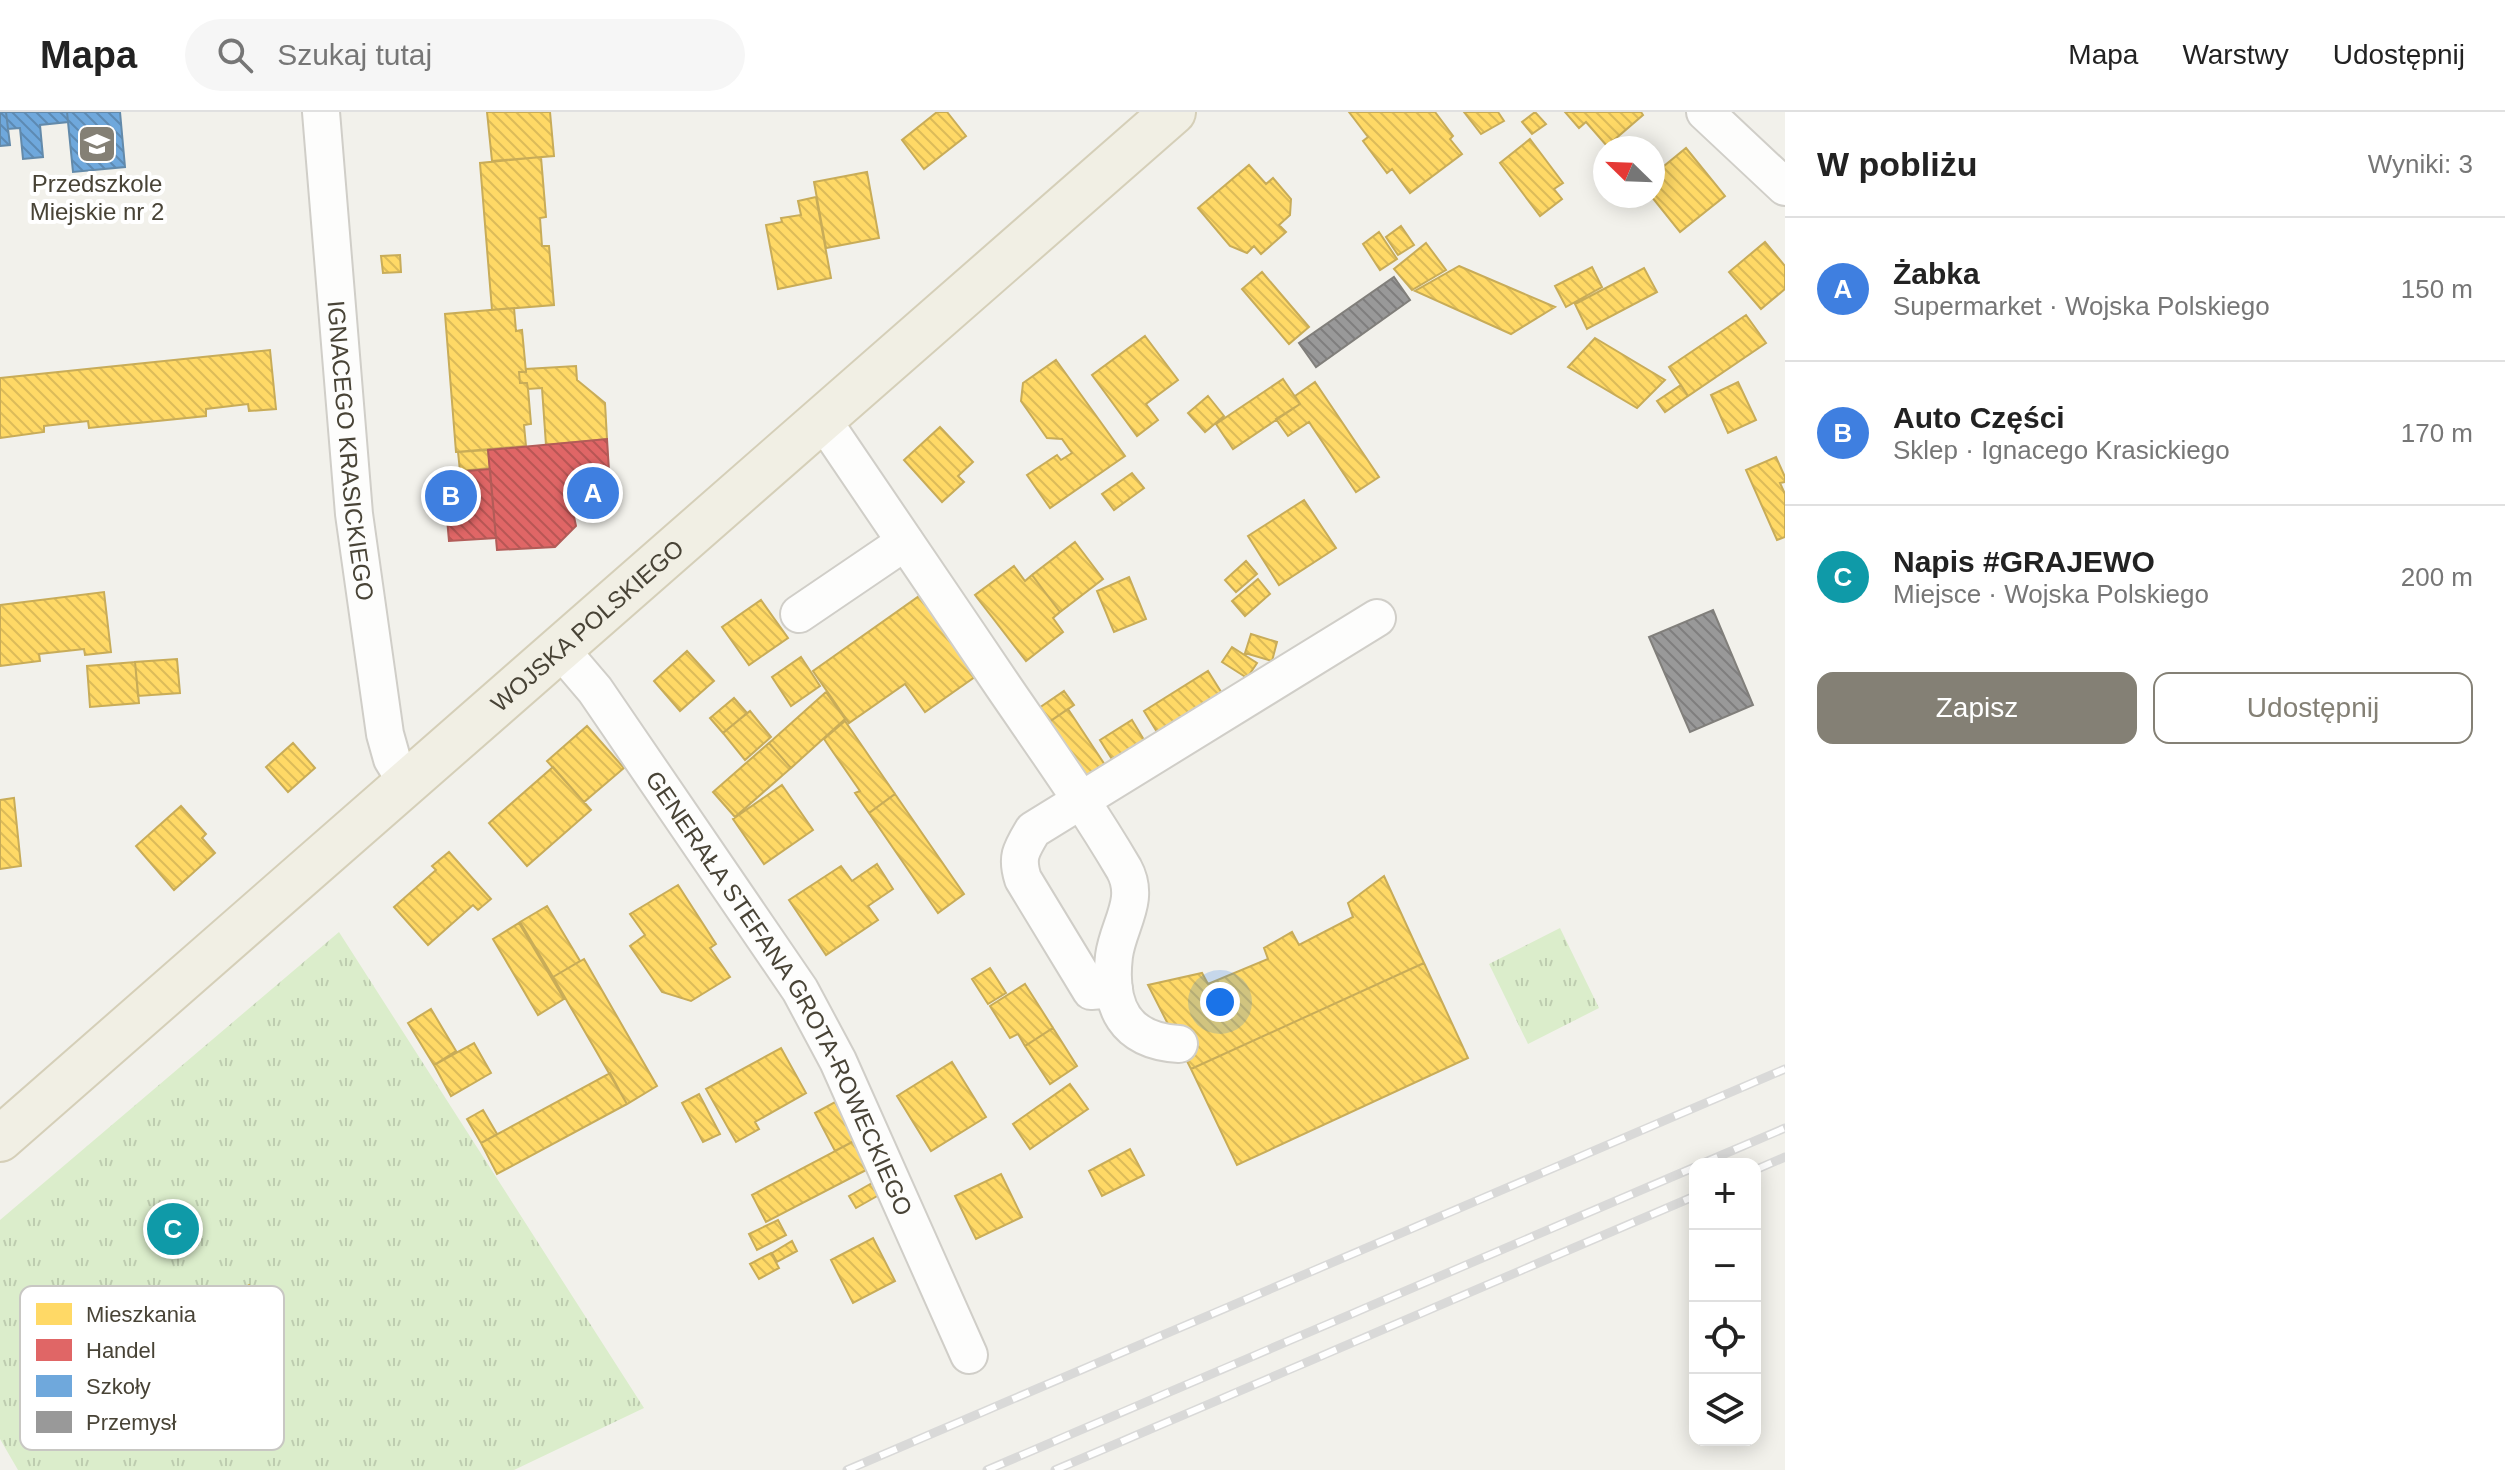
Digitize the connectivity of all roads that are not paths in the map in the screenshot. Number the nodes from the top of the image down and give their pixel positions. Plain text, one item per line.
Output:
1 (321, 112) edge
2 (1173, 112) edge
3 (1705, 112) edge
4 (1785, 187) edge
5 (822, 419) junction
6 (905, 542) junction
7 (799, 614) dead end
8 (1377, 618) dead end
9 (560, 649) junction
10 (406, 782) junction
11 (1081, 800) junction
12 (1114, 989) junction
13 (1179, 1044) dead end
14 (0, 1139) edge
15 (969, 1355) dead end

1 - 10 street, IGNACEGO KRASICKIEGO
2 - 5 main road, WOJSKA POLSKIEGO
3 - 4 street
5 - 6 street
5 - 9 main road, WOJSKA POLSKIEGO
6 - 7 street
6 - 11 street
8 - 11 street
9 - 10 main road, WOJSKA POLSKIEGO
9 - 15 street, GENERAŁA STEFANA GROTA-ROWECKIEGO
10 - 14 main road, WOJSKA POLSKIEGO
11 - 12 street
11 - 12 street
12 - 13 street

